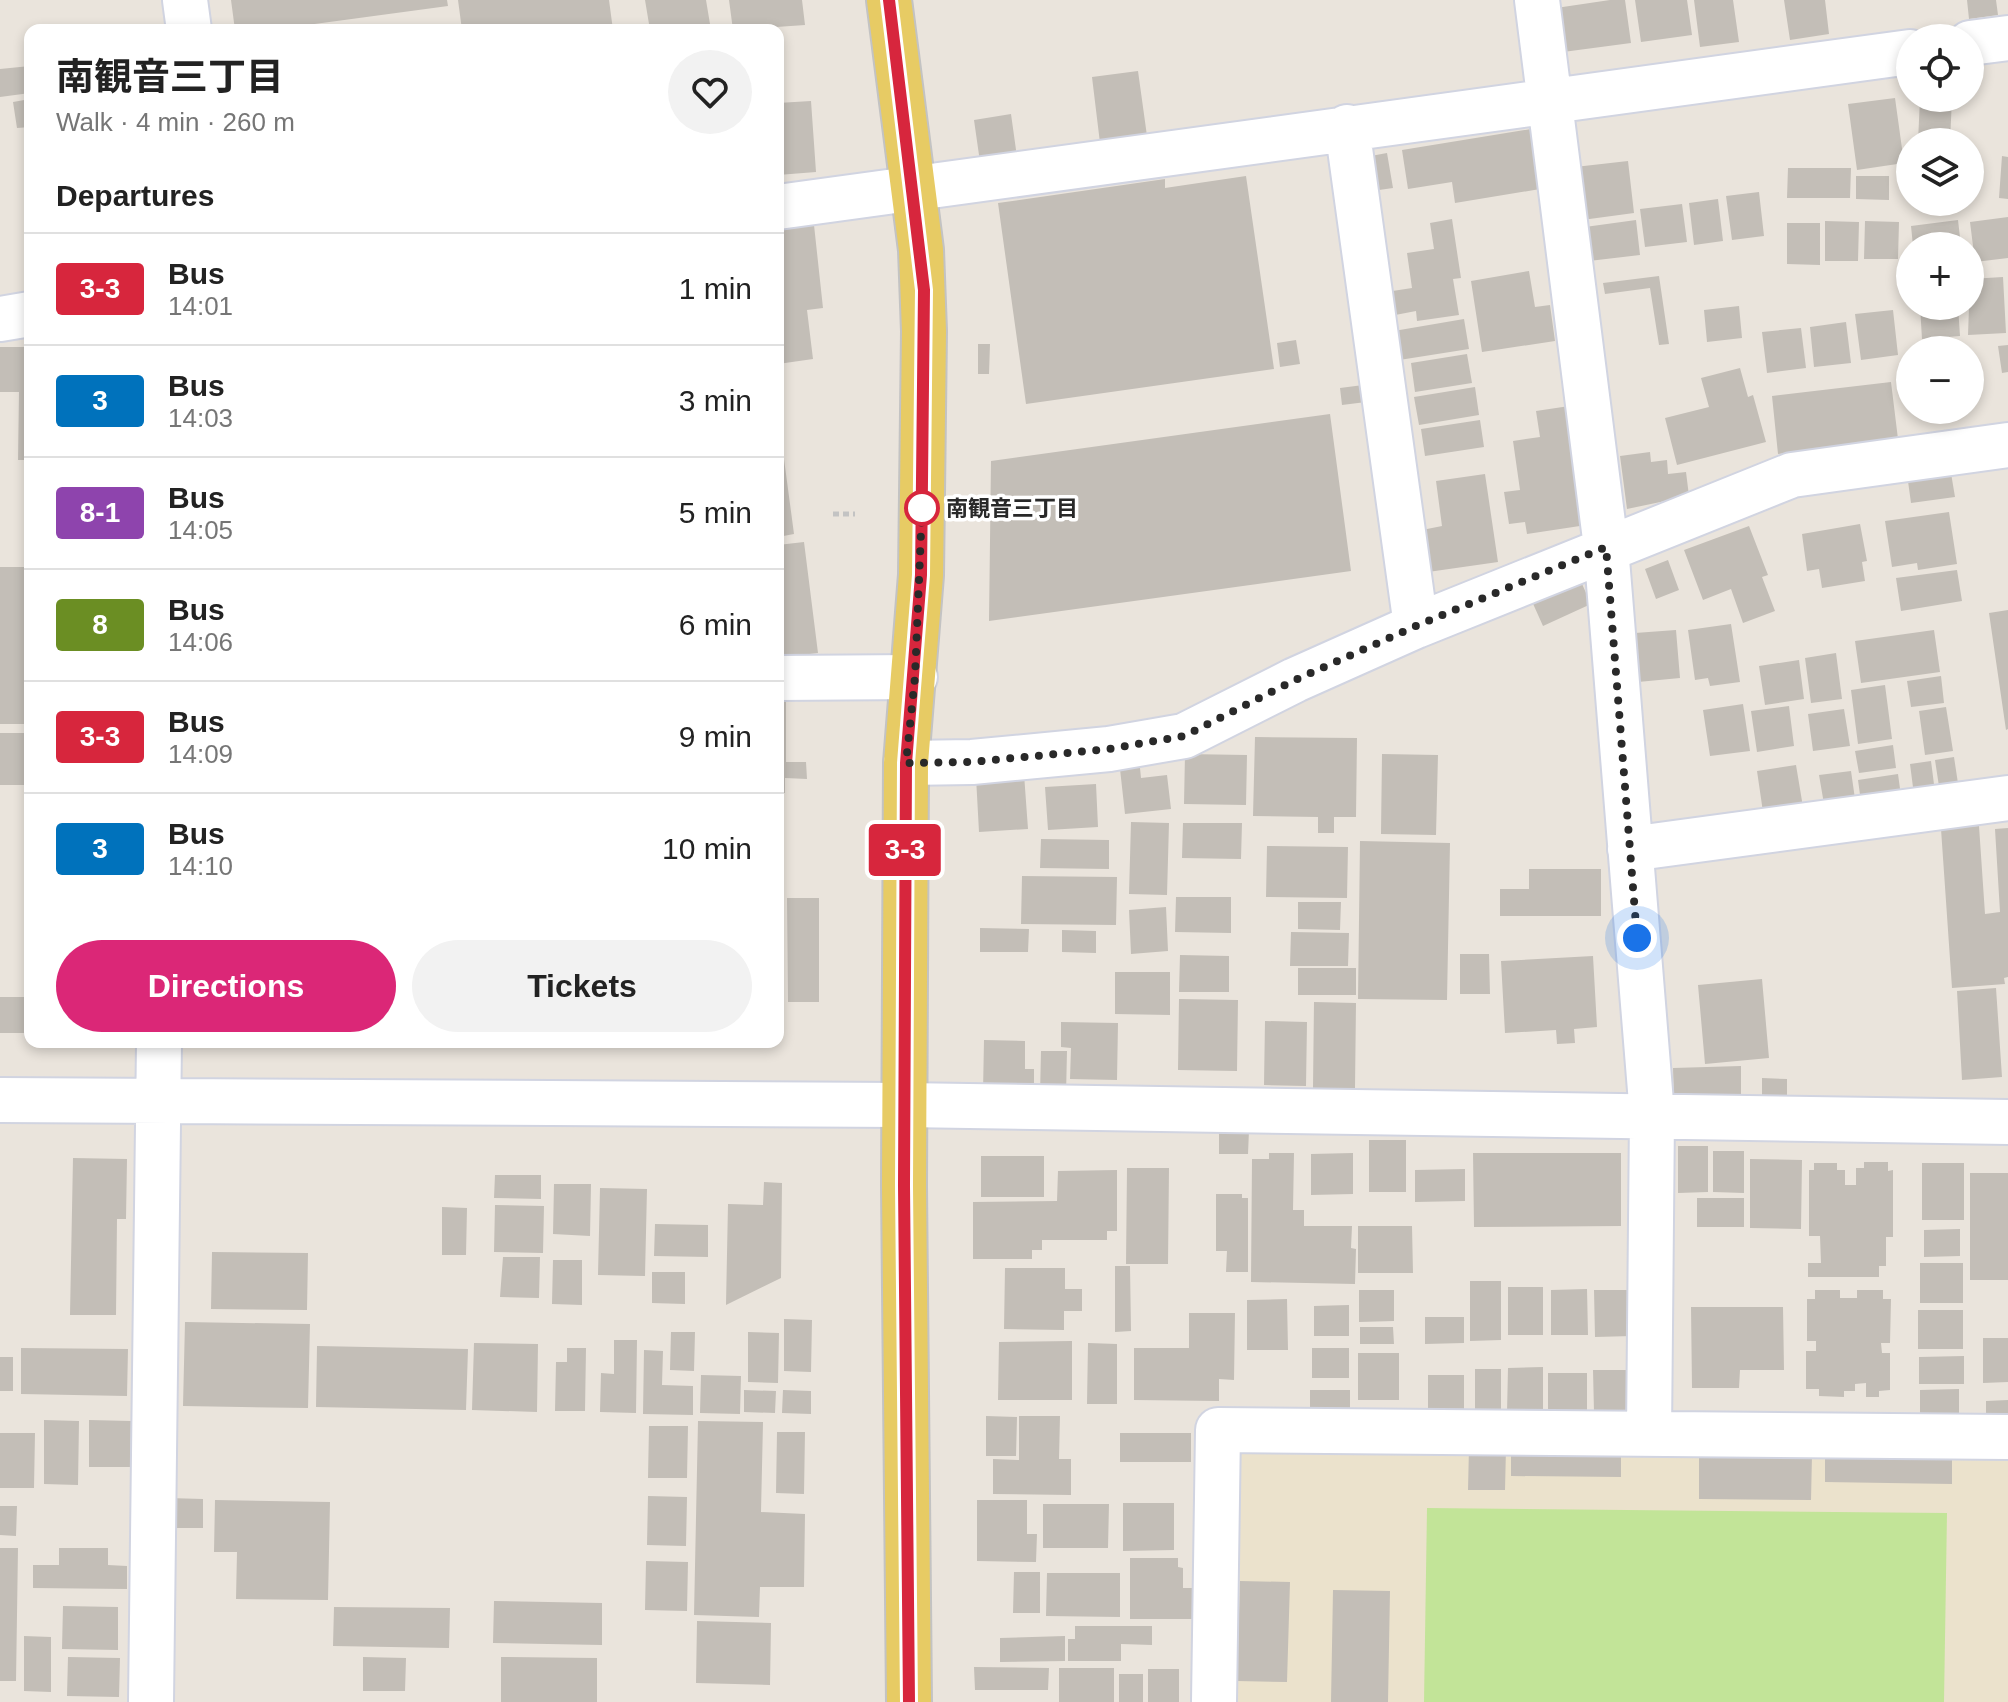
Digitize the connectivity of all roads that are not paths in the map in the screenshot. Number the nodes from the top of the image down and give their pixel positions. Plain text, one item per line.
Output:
1 (185, 0) edge
2 (889, 0) edge
3 (1537, 0) edge
4 (188, 24) edge
5 (2008, 38) edge
6 (1984, 41) edge
7 (1896, 54) edge
8 (1550, 103) junction
9 (1347, 127) junction
10 (914, 188) junction
11 (784, 206) edge
12 (24, 315) edge
13 (0, 319) edge
14 (2008, 445) edge
15 (1606, 547) junction
16 (1416, 626) junction
17 (915, 677) junction
18 (784, 678) edge
19 (906, 763) junction
20 (2008, 798) edge
21 (1630, 849) junction
22 (159, 1048) edge
23 (0, 1100) edge
24 (158, 1101) junction
25 (904, 1105) junction
26 (1652, 1115) junction
27 (2008, 1122) edge
28 (1649, 1434) junction
29 (2008, 1437) edge
30 (151, 1702) edge
31 (909, 1702) edge
32 (1214, 1702) edge

1 - 4 street
2 - 10 main road
3 - 8 street
5 - 6 street
7 - 8 street
8 - 9 street
8 - 15 street
9 - 10 street
9 - 16 street
10 - 11 street
10 - 17 main road
12 - 13 street
14 - 15 street
15 - 16 street
15 - 21 street
16 - 19 street
17 - 18 street
17 - 19 main road
19 - 25 main road
20 - 21 street
21 - 26 street
22 - 24 street
23 - 24 street
24 - 25 street
24 - 30 street
25 - 26 street
25 - 31 main road
26 - 27 street
26 - 28 street
28 - 29 street
28 - 32 street

